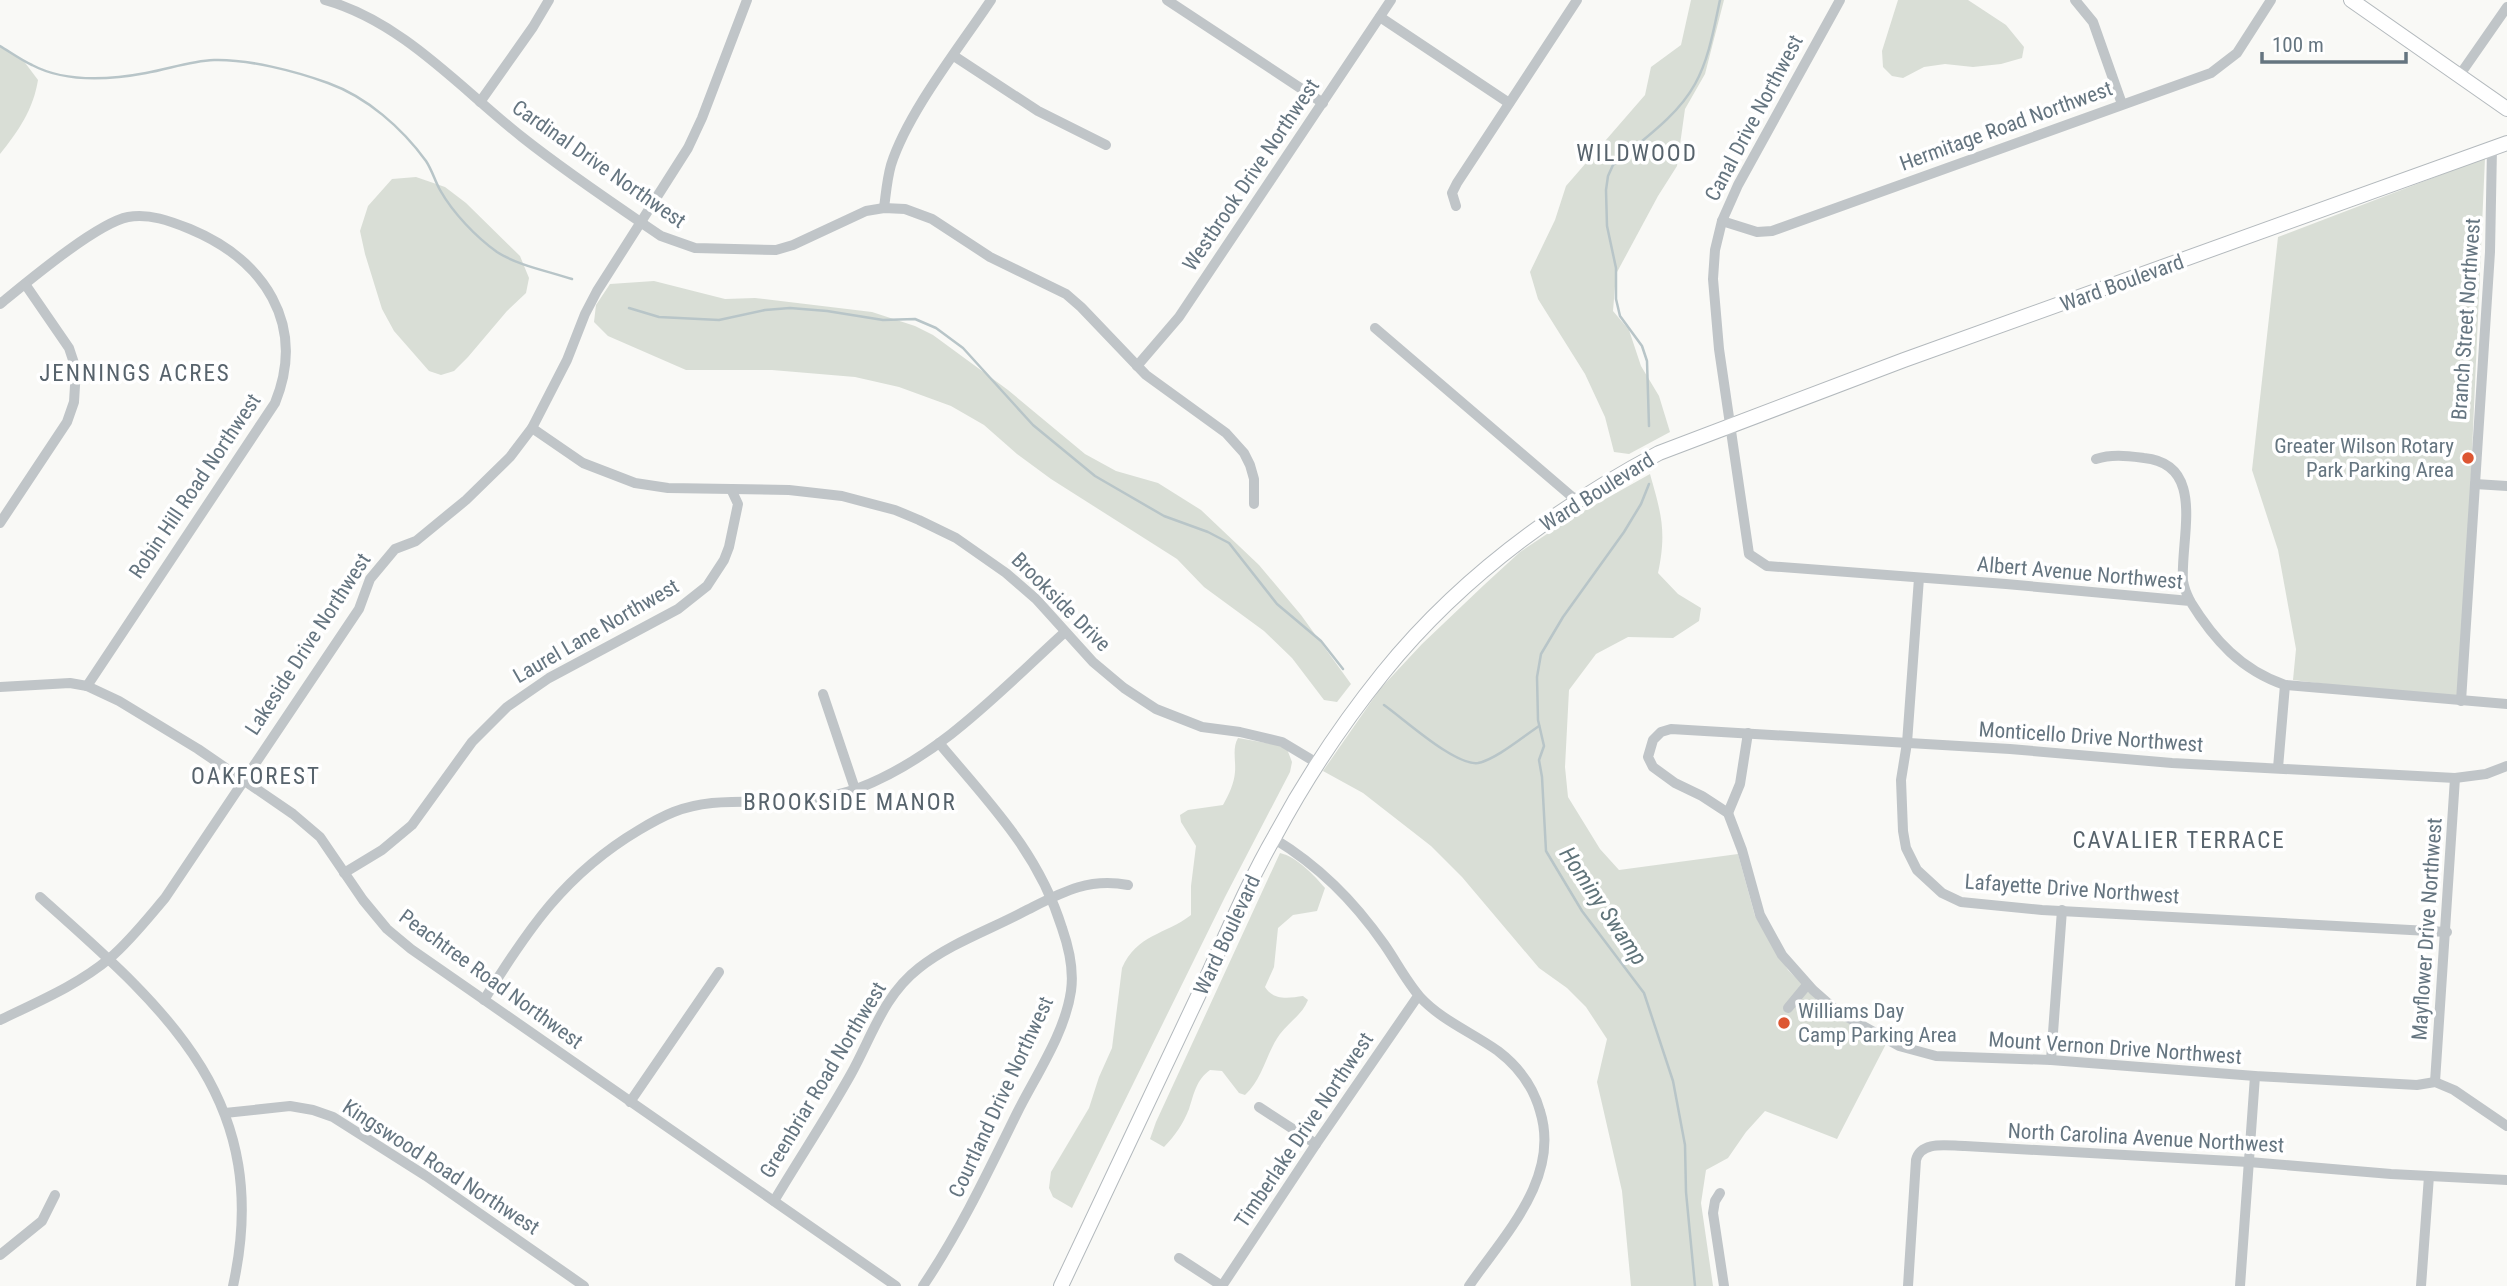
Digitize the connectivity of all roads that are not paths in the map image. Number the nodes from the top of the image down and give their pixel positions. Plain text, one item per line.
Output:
1 (325, 0) edge
2 (549, 0) edge
3 (747, 0) edge
4 (991, 0) edge
5 (1167, 0) edge
6 (1391, 0) edge
7 (1577, 0) edge
8 (1840, 0) edge
9 (2075, 0) edge
10 (2271, 0) edge
11 (2350, 0) edge
12 (2507, 7) edge
13 (1380, 17) junction
14 (954, 56) junction
15 (2459, 76) junction
16 (480, 102) junction
17 (1323, 103) junction
18 (1508, 103) junction
19 (2122, 104) junction
20 (2507, 109) edge
21 (2507, 143) edge
22 (1106, 145) dead end
23 (2492, 148) junction
24 (1456, 206) dead end
25 (884, 208) junction
26 (1722, 221) junction
27 (642, 223) junction
28 (25, 284) junction
29 (0, 304) edge
30 (1375, 328) dead end
31 (1137, 366) junction
32 (1731, 425) junction
33 (532, 428) junction
34 (2095, 459) dead end
35 (2474, 484) junction
36 (2507, 486) edge
37 (730, 489) junction
38 (1577, 501) junction
39 (1254, 505) dead end
40 (0, 523) edge
41 (1919, 578) junction
42 (2190, 601) junction
43 (1065, 632) junction
44 (87, 685) junction
45 (2286, 685) junction
46 (0, 687) edge
47 (823, 694) dead end
48 (2461, 701) junction
49 (2507, 704) edge
50 (1748, 733) junction
51 (939, 743) junction
52 (1907, 743) junction
53 (1317, 763) junction
54 (2507, 766) edge
55 (2278, 768) junction
56 (2455, 778) junction
57 (243, 779) junction
58 (855, 789) junction
59 (1728, 813) junction
60 (1273, 838) junction
61 (344, 873) junction
62 (1128, 885) dead end
63 (40, 897) dead end
64 (1053, 897) junction
65 (2062, 910) junction
66 (2447, 932) junction
67 (110, 959) junction
68 (719, 972) dead end
69 (1807, 985) junction
70 (1418, 996) junction
71 (484, 1000) junction
72 (1788, 1008) dead end
73 (0, 1020) edge
74 (2051, 1060) junction
75 (2255, 1076) junction
76 (2435, 1082) junction
77 (630, 1102) junction
78 (1259, 1107) dead end
79 (225, 1113) junction
80 (2507, 1126) edge
81 (1316, 1143) junction
82 (2249, 1162) junction
83 (2428, 1176) junction
84 (2507, 1180) edge
85 (1720, 1193) dead end
86 (55, 1195) dead end
87 (774, 1201) junction
88 (0, 1255) edge
89 (1179, 1258) dead end
90 (233, 1286) edge
91 (584, 1286) edge
92 (896, 1286) edge
93 (923, 1286) edge
94 (1061, 1286) edge
95 (1222, 1286) edge
96 (1469, 1286) edge
97 (1724, 1286) edge
98 (1908, 1286) edge
99 (2240, 1286) edge
100 (2421, 1286) edge

1 - 16 street, Cardinal Drive Northwest
2 - 16 street
3 - 27 street, Lakeside Drive Northwest
4 - 14 street
5 - 17 street
6 - 13 street, Westbrook Drive Northwest
7 - 18 street
8 - 26 street, Canal Drive Northwest
9 - 19 street
10 - 19 street, Hermitage Road Northwest
11 - 15 main road
12 - 15 street
13 - 17 street, Westbrook Drive Northwest
13 - 18 street
14 - 22 street
14 - 25 street
15 - 20 main road
16 - 27 street, Cardinal Drive Northwest
17 - 31 street, Westbrook Drive Northwest
18 - 24 street
19 - 26 street, Hermitage Road Northwest
21 - 23 main road, Ward Boulevard
23 - 32 main road, Ward Boulevard
23 - 35 street, Branch Street Northwest
25 - 27 street, Cardinal Drive Northwest
25 - 31 street, Cardinal Drive Northwest
26 - 32 street, Canal Drive Northwest
27 - 33 street, Lakeside Drive Northwest
28 - 29 street, Robin Hill Road Northwest
28 - 40 street
28 - 44 street, Robin Hill Road Northwest
30 - 38 street
31 - 39 street, Cardinal Drive Northwest
32 - 38 main road, Ward Boulevard
32 - 41 street, Albert Avenue Northwest
33 - 37 street, Brookside Drive
33 - 57 street, Lakeside Drive Northwest
34 - 42 street
35 - 36 street
35 - 48 street, Branch Street Northwest
37 - 43 street, Brookside Drive
37 - 61 street, Laurel Lane Northwest
38 - 53 main road, Ward Boulevard
41 - 42 street, Albert Avenue Northwest
41 - 52 street, Lafayette Drive Northwest
42 - 45 street, Albert Avenue Northwest
43 - 51 street
43 - 53 street, Brookside Drive
44 - 46 street, Peachtree Road Northwest
44 - 57 street, Peachtree Road Northwest
45 - 48 street, Albert Avenue Northwest
45 - 55 street
47 - 58 street
48 - 49 street, Albert Avenue Northwest
50 - 52 street, Monticello Drive Northwest
50 - 59 street
50 - 59 street, Monticello Drive Northwest
51 - 58 street
51 - 64 street, Courtland Drive Northwest
52 - 55 street, Monticello Drive Northwest
52 - 65 street, Lafayette Drive Northwest
53 - 60 main road, Ward Boulevard
54 - 56 street, Monticello Drive Northwest
55 - 56 street, Monticello Drive Northwest
56 - 66 street, Mayflower Drive Northwest
57 - 61 street, Peachtree Road Northwest
57 - 67 street, Lakeside Drive Northwest
58 - 71 street
59 - 69 street, Mount Vernon Drive Northwest
60 - 70 street
60 - 94 main road, Ward Boulevard
61 - 71 street, Peachtree Road Northwest
62 - 64 street, Greenbriar Road Northwest
63 - 67 street
64 - 87 street, Greenbriar Road Northwest
64 - 93 street, Courtland Drive Northwest
65 - 66 street, Lafayette Drive Northwest
65 - 74 street
66 - 76 street, Mayflower Drive Northwest
67 - 73 street, Lakeside Drive Northwest
67 - 79 street
68 - 77 street
69 - 72 street
69 - 74 street, Mount Vernon Drive Northwest
70 - 81 street, Timberlake Drive Northwest
70 - 96 street
71 - 77 street, Peachtree Road Northwest
74 - 75 street, Mount Vernon Drive Northwest
75 - 76 street, Mount Vernon Drive Northwest
75 - 82 street
76 - 80 street, Mount Vernon Drive Northwest
77 - 87 street, Peachtree Road Northwest
78 - 81 street
79 - 90 street
79 - 91 street, Kingswood Road Northwest
81 - 95 street, Timberlake Drive Northwest
82 - 83 street, North Carolina Avenue Northwest
82 - 98 street, North Carolina Avenue Northwest
82 - 99 street
83 - 84 street, North Carolina Avenue Northwest
83 - 100 street
85 - 97 street
86 - 88 street
87 - 92 street, Peachtree Road Northwest
89 - 95 street

